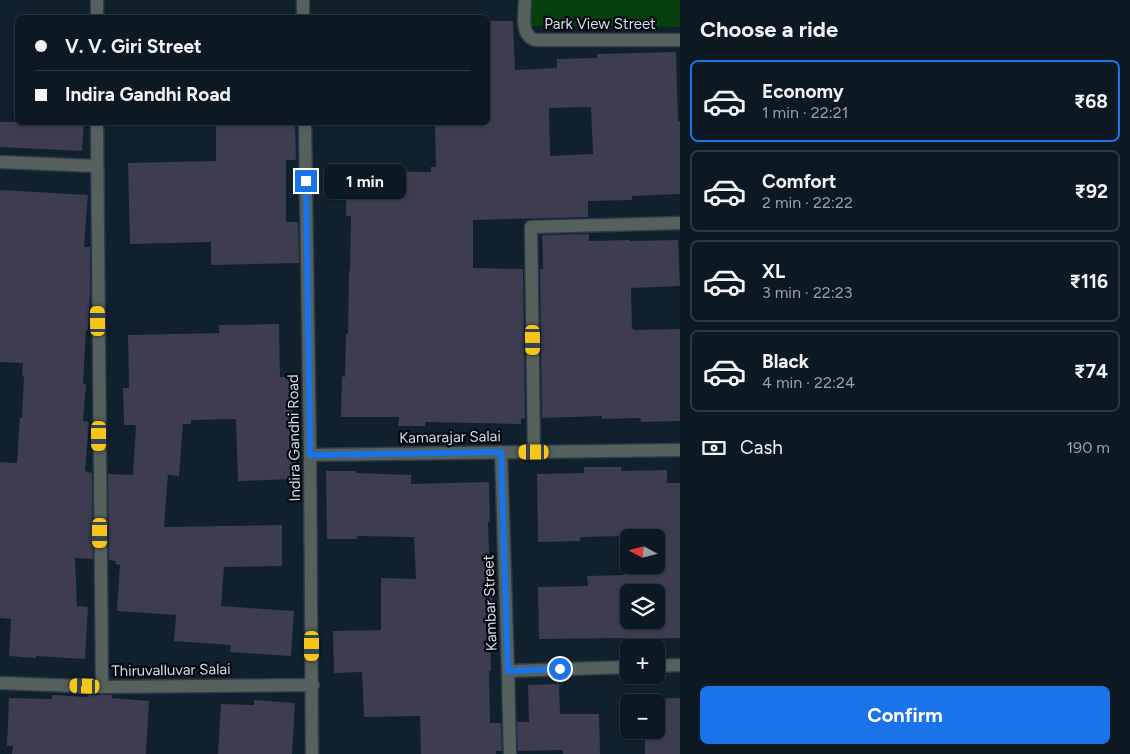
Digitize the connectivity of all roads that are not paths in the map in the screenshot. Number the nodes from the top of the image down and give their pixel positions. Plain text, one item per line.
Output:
1 (97, 0) edge
2 (303, 0) edge
3 (525, 0) edge
4 (97, 15) edge
5 (303, 15) edge
6 (680, 40) edge
7 (96, 125) edge
8 (305, 125) edge
9 (0, 162) edge
10 (96, 166) junction
11 (680, 223) edge
12 (680, 450) edge
13 (501, 452) junction
14 (534, 452) junction
15 (310, 455) junction
16 (680, 665) edge
17 (665, 666) edge
18 (620, 667) edge
19 (508, 671) junction
20 (0, 683) edge
21 (313, 685) junction
22 (102, 687) junction
23 (312, 754) edge
24 (510, 754) edge

1 - 4 street
2 - 5 street
3 - 6 street, Park View Street
7 - 10 street
8 - 15 street, Indira Gandhi Road
9 - 10 street
10 - 22 street
11 - 14 street
12 - 14 street, Kamarajar Salai
13 - 14 street, Kamarajar Salai
13 - 15 street, Kamarajar Salai
13 - 19 street, Kambar Street
15 - 21 street, Indira Gandhi Road
16 - 17 street
18 - 19 street
19 - 24 street, Kambar Street
20 - 22 street, Thiruvalluvar Salai
21 - 22 street, Thiruvalluvar Salai
21 - 23 street, Indira Gandhi Road

